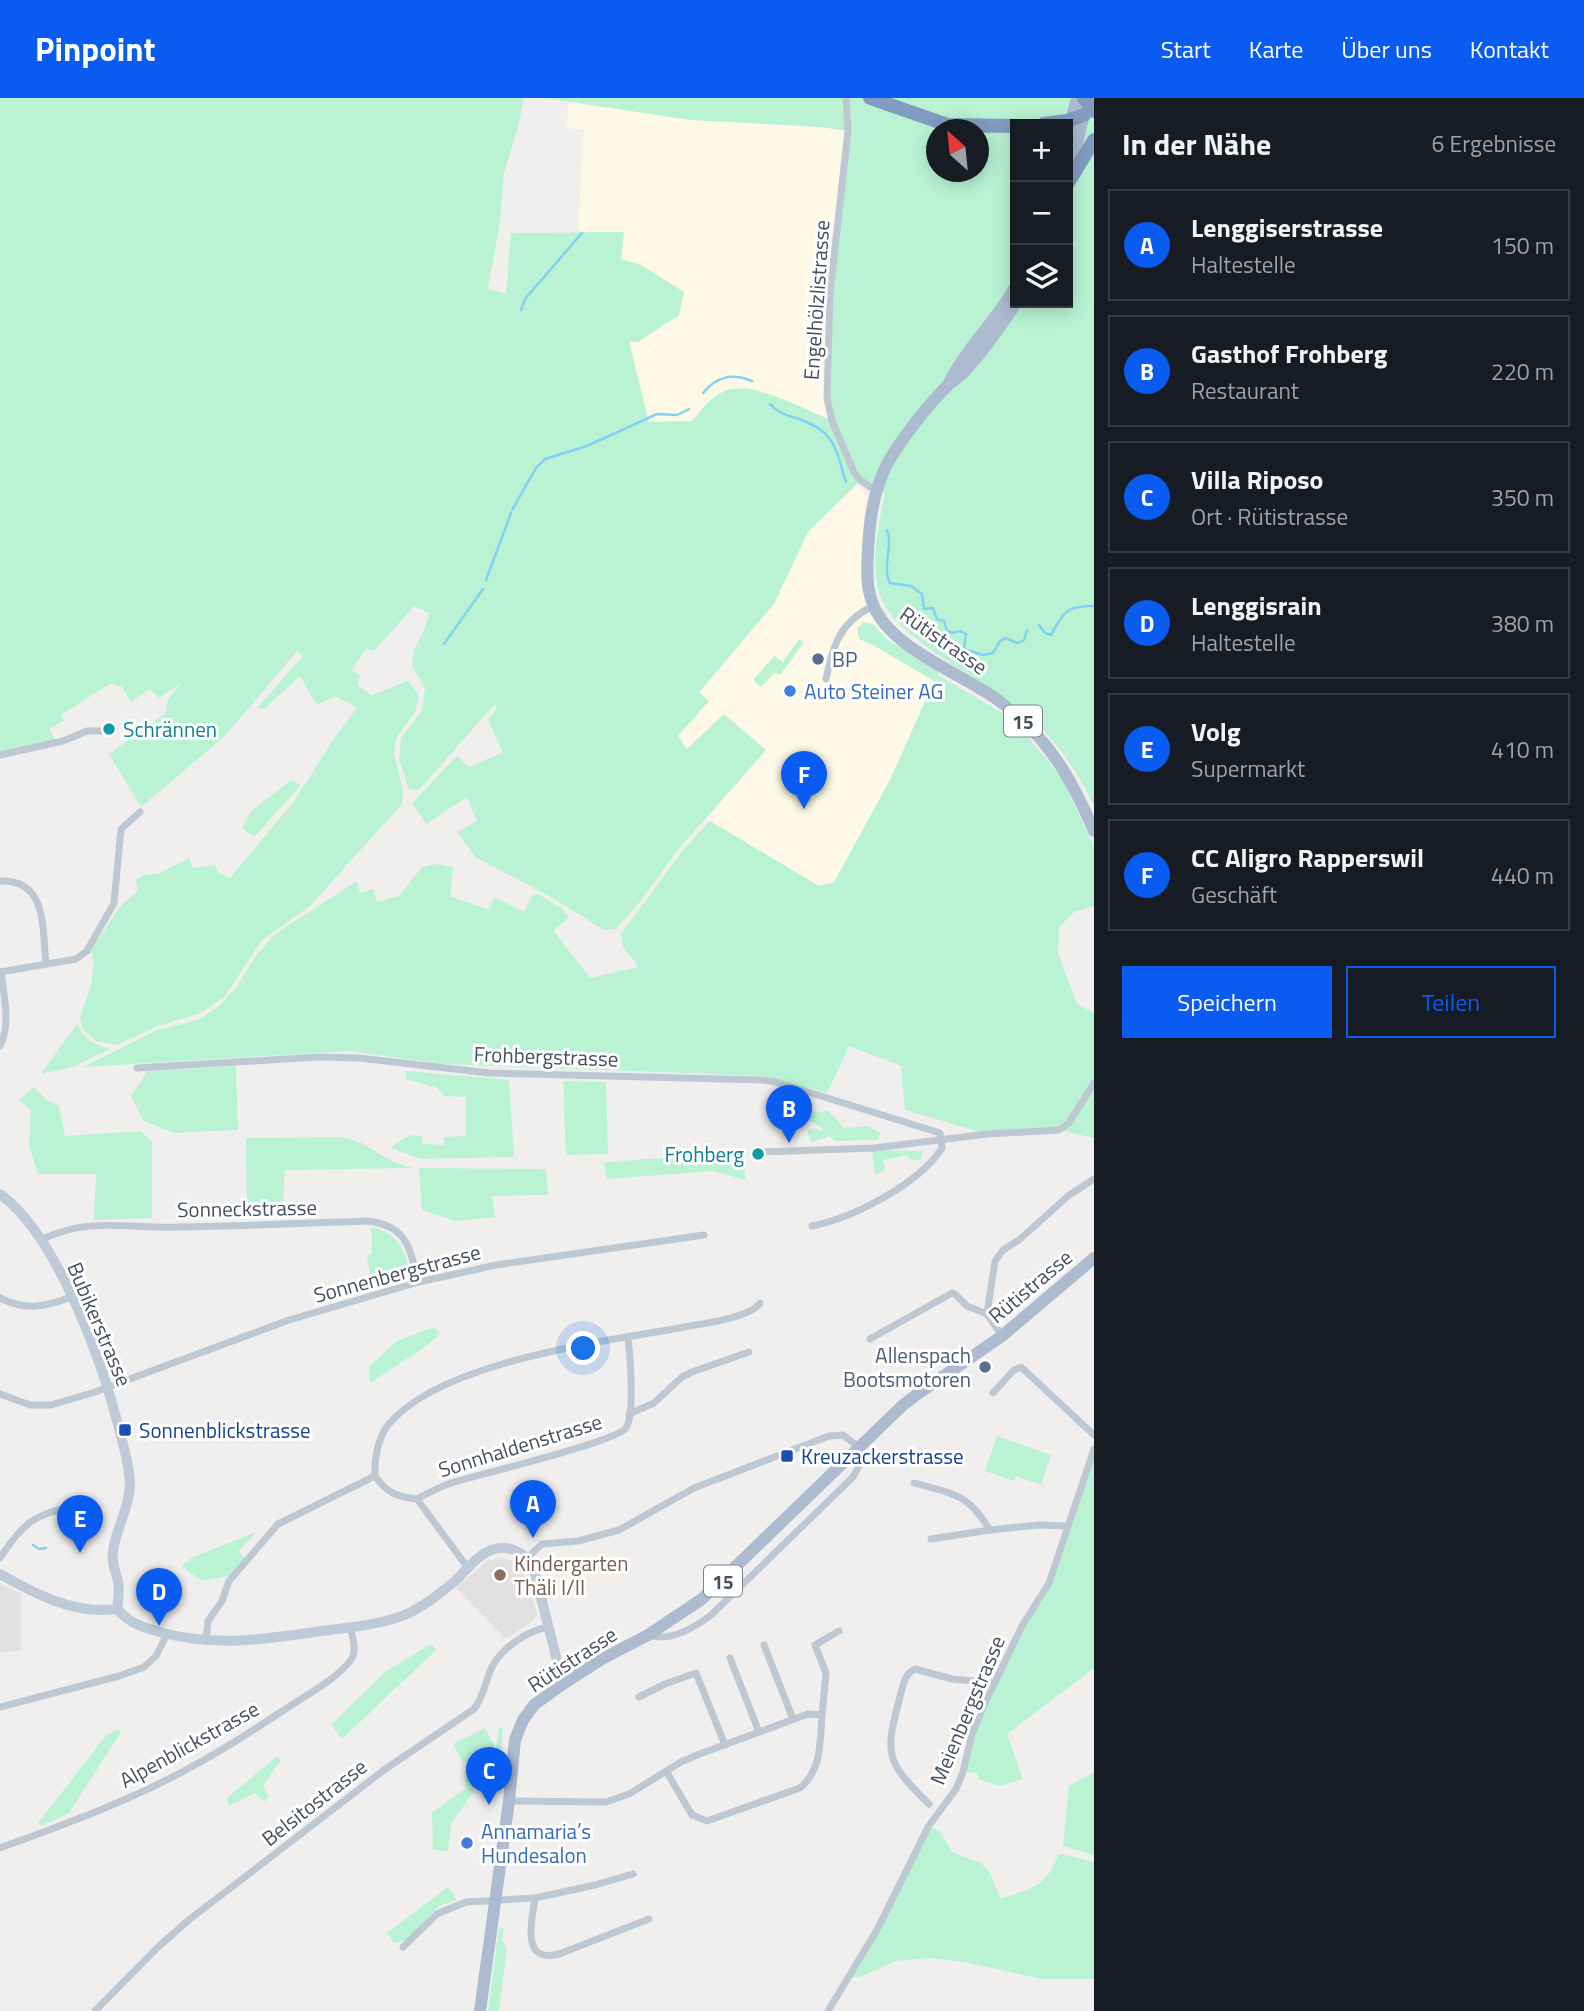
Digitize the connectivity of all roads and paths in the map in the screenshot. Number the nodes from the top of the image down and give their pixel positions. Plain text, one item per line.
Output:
1 (846, 98) edge
2 (870, 98) edge
3 (1082, 110) edge
4 (1058, 119) edge
5 (1010, 126) edge
6 (1094, 140) edge
7 (1073, 156) edge
8 (1073, 174) edge
9 (1010, 295) edge
10 (1012, 308) edge
11 (949, 384) junction
12 (875, 490) junction
13 (873, 606) junction
14 (825, 680) dead end
15 (111, 731) dead end
16 (0, 755) edge
17 (140, 812) dead end
18 (1094, 831) edge
19 (0, 881) edge
20 (47, 964) junction
21 (1, 972) edge
22 (0, 1046) edge
23 (137, 1068) dead end
24 (1094, 1083) edge
25 (942, 1140) junction
26 (759, 1152) dead end
27 (1094, 1179) edge
28 (0, 1194) edge
29 (812, 1226) dead end
30 (704, 1235) dead end
31 (41, 1240) junction
32 (1094, 1258) edge
33 (419, 1282) junction
34 (71, 1297) junction
35 (0, 1298) edge
36 (760, 1303) dead end
37 (987, 1314) junction
38 (1002, 1336) junction
39 (628, 1337) junction
40 (870, 1339) dead end
41 (749, 1352) dead end
42 (108, 1386) junction
43 (993, 1393) dead end
44 (0, 1394) edge
45 (629, 1414) junction
46 (1094, 1435) edge
47 (860, 1448) junction
48 (1094, 1448) edge
49 (375, 1476) junction
50 (914, 1483) dead end
51 (417, 1499) junction
52 (74, 1506) dead end
53 (1067, 1526) junction
54 (990, 1530) junction
55 (931, 1539) dead end
56 (0, 1558) edge
57 (527, 1558) junction
58 (468, 1568) junction
59 (0, 1574) edge
60 (117, 1609) junction
61 (350, 1627) junction
62 (548, 1627) junction
63 (839, 1631) dead end
64 (167, 1634) junction
65 (648, 1635) junction
66 (206, 1641) junction
67 (764, 1645) dead end
68 (730, 1658) dead end
69 (995, 1683) junction
70 (563, 1684) junction
71 (639, 1697) dead end
72 (0, 1707) edge
73 (822, 1715) junction
74 (793, 1719) junction
75 (759, 1732) junction
76 (725, 1745) junction
77 (666, 1771) junction
78 (509, 1801) junction
79 (929, 1804) dead end
80 (0, 1849) edge
81 (633, 1874) dead end
82 (535, 1898) junction
83 (495, 1901) junction
84 (649, 1919) dead end
85 (403, 1947) dead end
86 (95, 2011) edge
87 (480, 2011) edge
88 (828, 2011) edge

1 - 12 street, Engelhölzlistrasse
2 - 5 highway
3 - 4 highway
3 - 7 main road
6 - 8 highway
9 - 11 main road, Rütistrasse / 15
10 - 11 main road, Rütistrasse / 15
11 - 12 main road, Rütistrasse / 15
12 - 13 main road, Rütistrasse / 15
13 - 14 street
13 - 18 main road, Rütistrasse / 15
15 - 16 street
17 - 20 street
19 - 20 street
20 - 21 street
21 - 22 street
23 - 25 street, Frohbergstrasse
24 - 25 street
25 - 26 street
25 - 29 street
27 - 37 street
28 - 31 street, Bubikerstrasse
30 - 33 street, Sonnenbergstrasse
31 - 33 street, Sonneckstrasse
31 - 34 street, Bubikerstrasse
32 - 38 main road, Rütistrasse / 15
33 - 42 street, Sonnenbergstrasse
34 - 35 street
34 - 42 street, Bubikerstrasse
36 - 39 street
37 - 38 street
37 - 40 street
38 - 47 main road, Rütistrasse / 15
39 - 45 street, Sonnhaldenstrasse
39 - 49 street
41 - 45 street
42 - 44 street
42 - 60 street, Bubikerstrasse
43 - 46 street
45 - 51 street, Sonnhaldenstrasse
47 - 57 street
47 - 65 main road, Rütistrasse / 15
47 - 65 street, Rütistrasse
48 - 53 street, Meienbergstrasse
49 - 51 street
49 - 66 street
50 - 54 street
51 - 58 street
52 - 56 street
53 - 54 street
53 - 69 street, Meienbergstrasse
54 - 55 street
57 - 58 street
57 - 62 street
58 - 61 street
59 - 60 street
60 - 64 street
61 - 66 street
61 - 80 street, Alpenblickstrasse
62 - 70 street
62 - 86 street, Belsitostrasse
63 - 73 street
64 - 66 street
64 - 72 street
65 - 70 main road, Rütistrasse / 15
67 - 74 street
68 - 75 street
69 - 79 street
69 - 88 street, Meienbergstrasse
70 - 78 main road, Rütistrasse / 15
71 - 76 street
73 - 74 street
73 - 77 street
74 - 75 street
75 - 76 street
76 - 77 street
77 - 78 street
78 - 83 main road, Rütistrasse / 15
81 - 82 street
82 - 83 street
82 - 84 street
83 - 85 street
83 - 87 main road, Rütistrasse / 15

